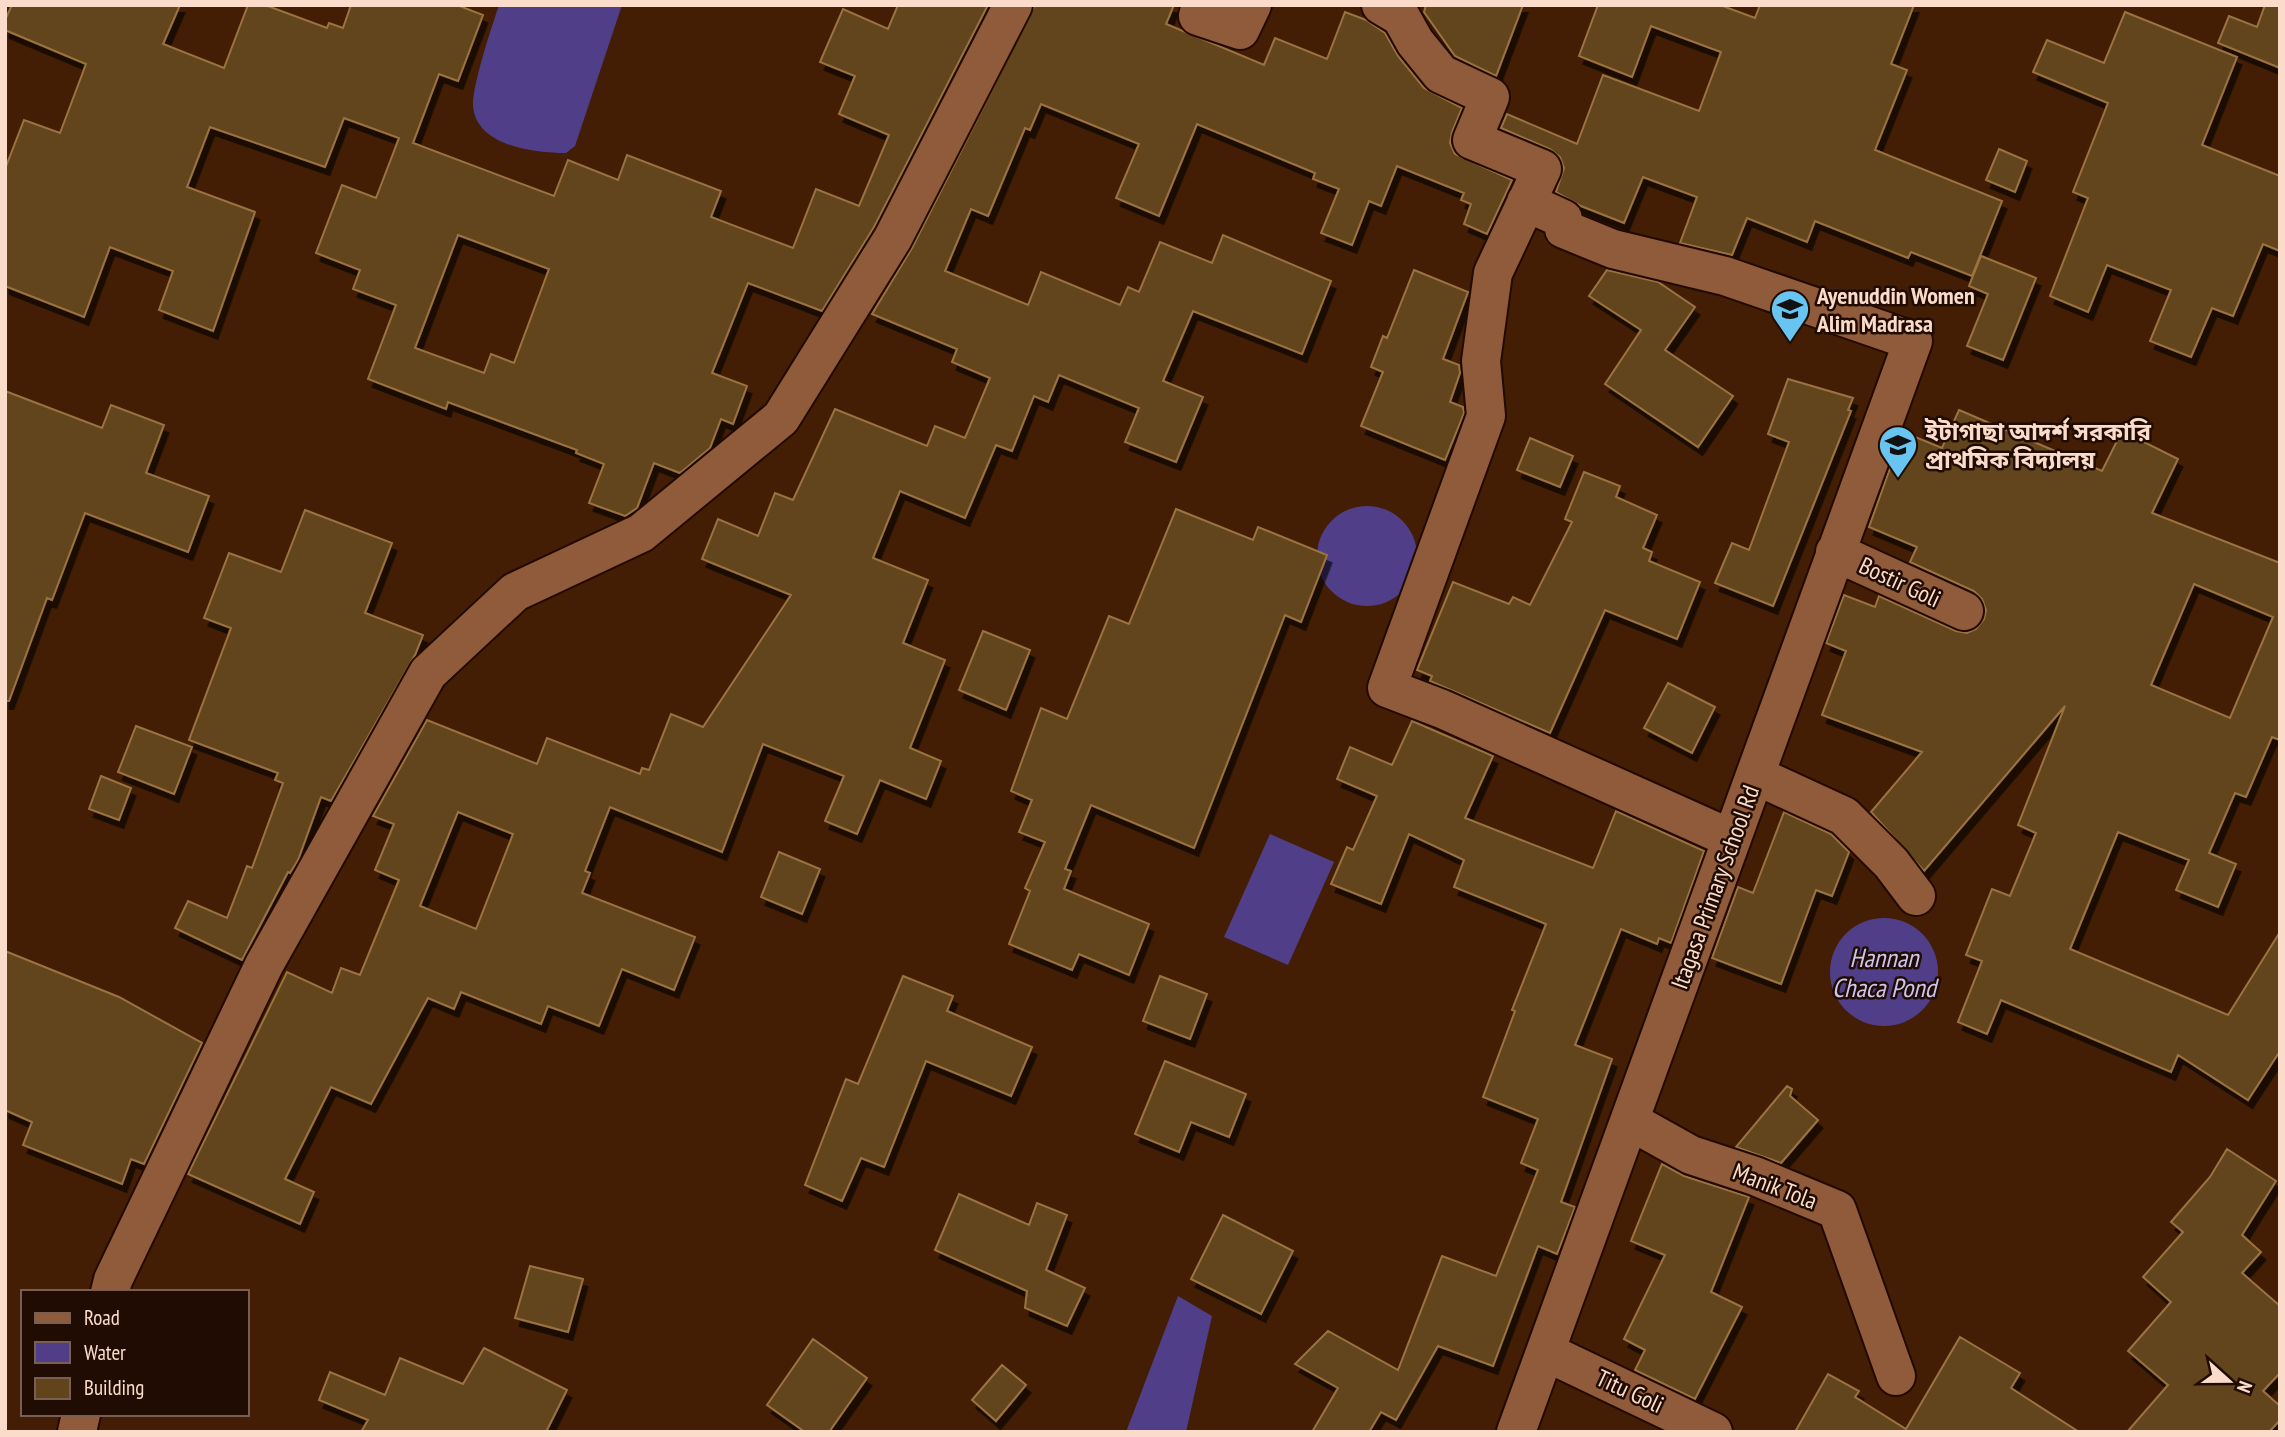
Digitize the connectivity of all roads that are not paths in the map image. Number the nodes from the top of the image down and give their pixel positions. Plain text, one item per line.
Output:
1 (1013, 5) edge
2 (1201, 5) edge
3 (1252, 5) edge
4 (1381, 5) edge
5 (1526, 202) junction
6 (1835, 552) junction
7 (1964, 611) dead end
8 (1755, 775) junction
9 (1732, 839) junction
10 (1916, 896) dead end
11 (1630, 1121) junction
12 (111, 1290) edge
13 (1546, 1352) junction
14 (1896, 1376) dead end
15 (1516, 1432) edge
16 (1713, 1432) edge

1 - 12 street
2 - 3 street
4 - 5 street
5 - 6 street, Itagasa Primary School Rd
5 - 9 street
6 - 7 street, Bostir Goli
6 - 8 street, Itagasa Primary School Rd
8 - 9 street, Itagasa Primary School Rd
8 - 10 street
9 - 11 street, Itagasa Primary School Rd
11 - 13 street, Itagasa Primary School Rd
11 - 14 street, Manik Tola
13 - 15 street, Itagasa Primary School Rd
13 - 16 street, Titu Goli

